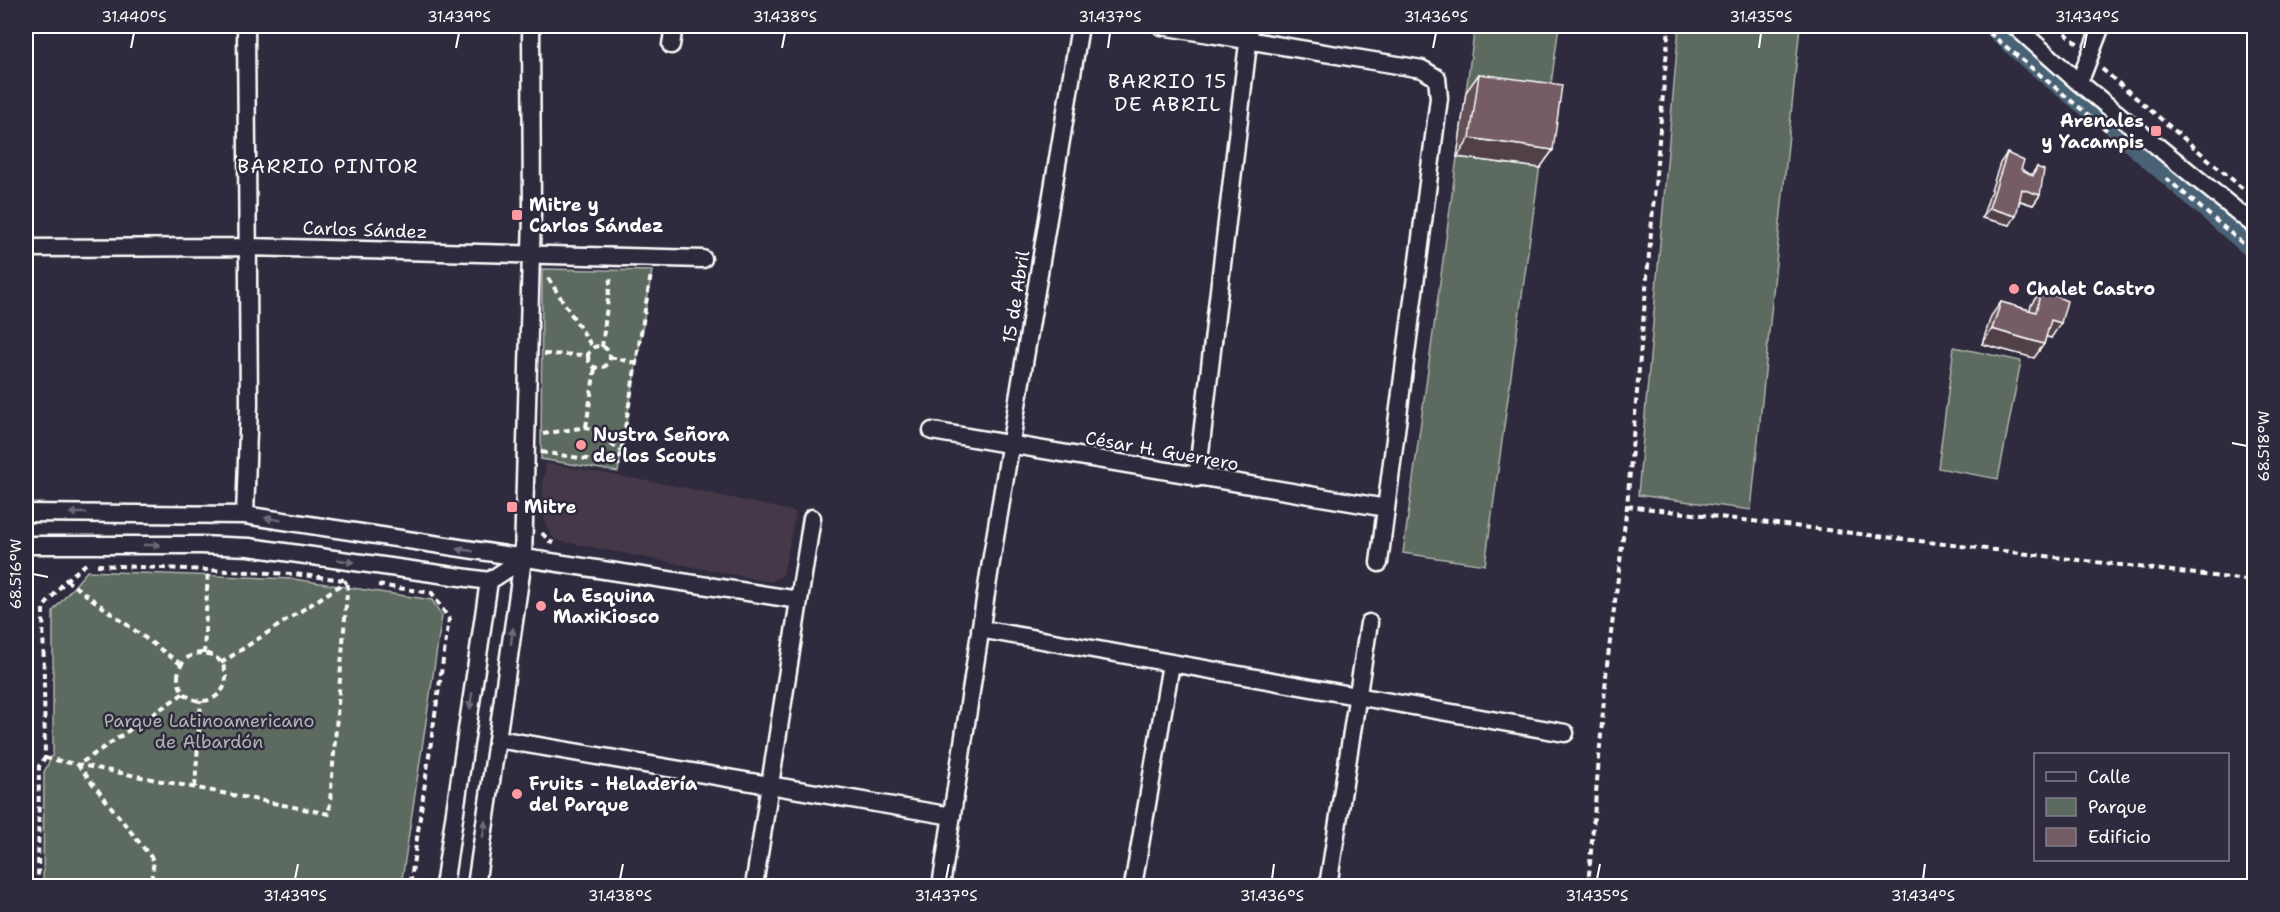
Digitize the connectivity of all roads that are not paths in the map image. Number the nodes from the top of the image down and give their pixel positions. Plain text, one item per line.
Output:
1 (246, 26) edge
2 (531, 26) edge
3 (674, 26) edge
4 (1080, 26) edge
5 (1161, 26) edge
6 (2015, 26) edge
7 (2100, 26) edge
8 (1248, 32) edge
9 (671, 45) dead end
10 (2077, 81) junction
11 (2254, 225) edge
12 (248, 247) junction
13 (26, 248) edge
14 (531, 254) junction
15 (703, 259) dead end
16 (932, 431) dead end
17 (1011, 445) junction
18 (1197, 478) junction
19 (1386, 508) junction
20 (26, 513) edge
21 (246, 515) junction
22 (812, 518) dead end
23 (26, 545) edge
24 (523, 559) junction
25 (1379, 563) dead end
26 (489, 581) junction
27 (799, 600) junction
28 (1369, 623) dead end
29 (980, 629) junction
30 (1171, 664) junction
31 (1357, 696) junction
32 (1565, 733) dead end
33 (497, 739) junction
34 (770, 785) junction
35 (952, 816) junction
36 (444, 886) edge
37 (476, 886) edge
38 (754, 886) edge
39 (941, 886) edge
40 (1133, 886) edge
41 (1329, 886) edge

1 - 12 street
2 - 14 street
3 - 9 street
4 - 17 street, 15 de Abril
5 - 8 street
6 - 10 street
7 - 10 street
8 - 18 street
8 - 19 street
10 - 11 street
12 - 13 street, Carlos Sández
12 - 14 street, Carlos Sández
12 - 21 street
14 - 15 street, Carlos Sández
14 - 24 street
16 - 17 street, César H. Guerrero
17 - 18 street, César H. Guerrero
17 - 29 street, 15 de Abril
18 - 19 street, César H. Guerrero
19 - 25 street
21 -> 20 street
24 -> 21 street
22 - 27 street
23 -> 26 street
24 - 26 street
24 - 27 street
33 -> 24 street
26 -> 36 street
27 - 34 street
28 - 31 street
29 - 30 street
29 - 35 street, 15 de Abril
30 - 31 street
30 - 40 street
31 - 32 street
31 - 41 street
33 - 34 street
37 -> 33 street
34 - 35 street
34 - 38 street
35 - 39 street, 15 de Abril

